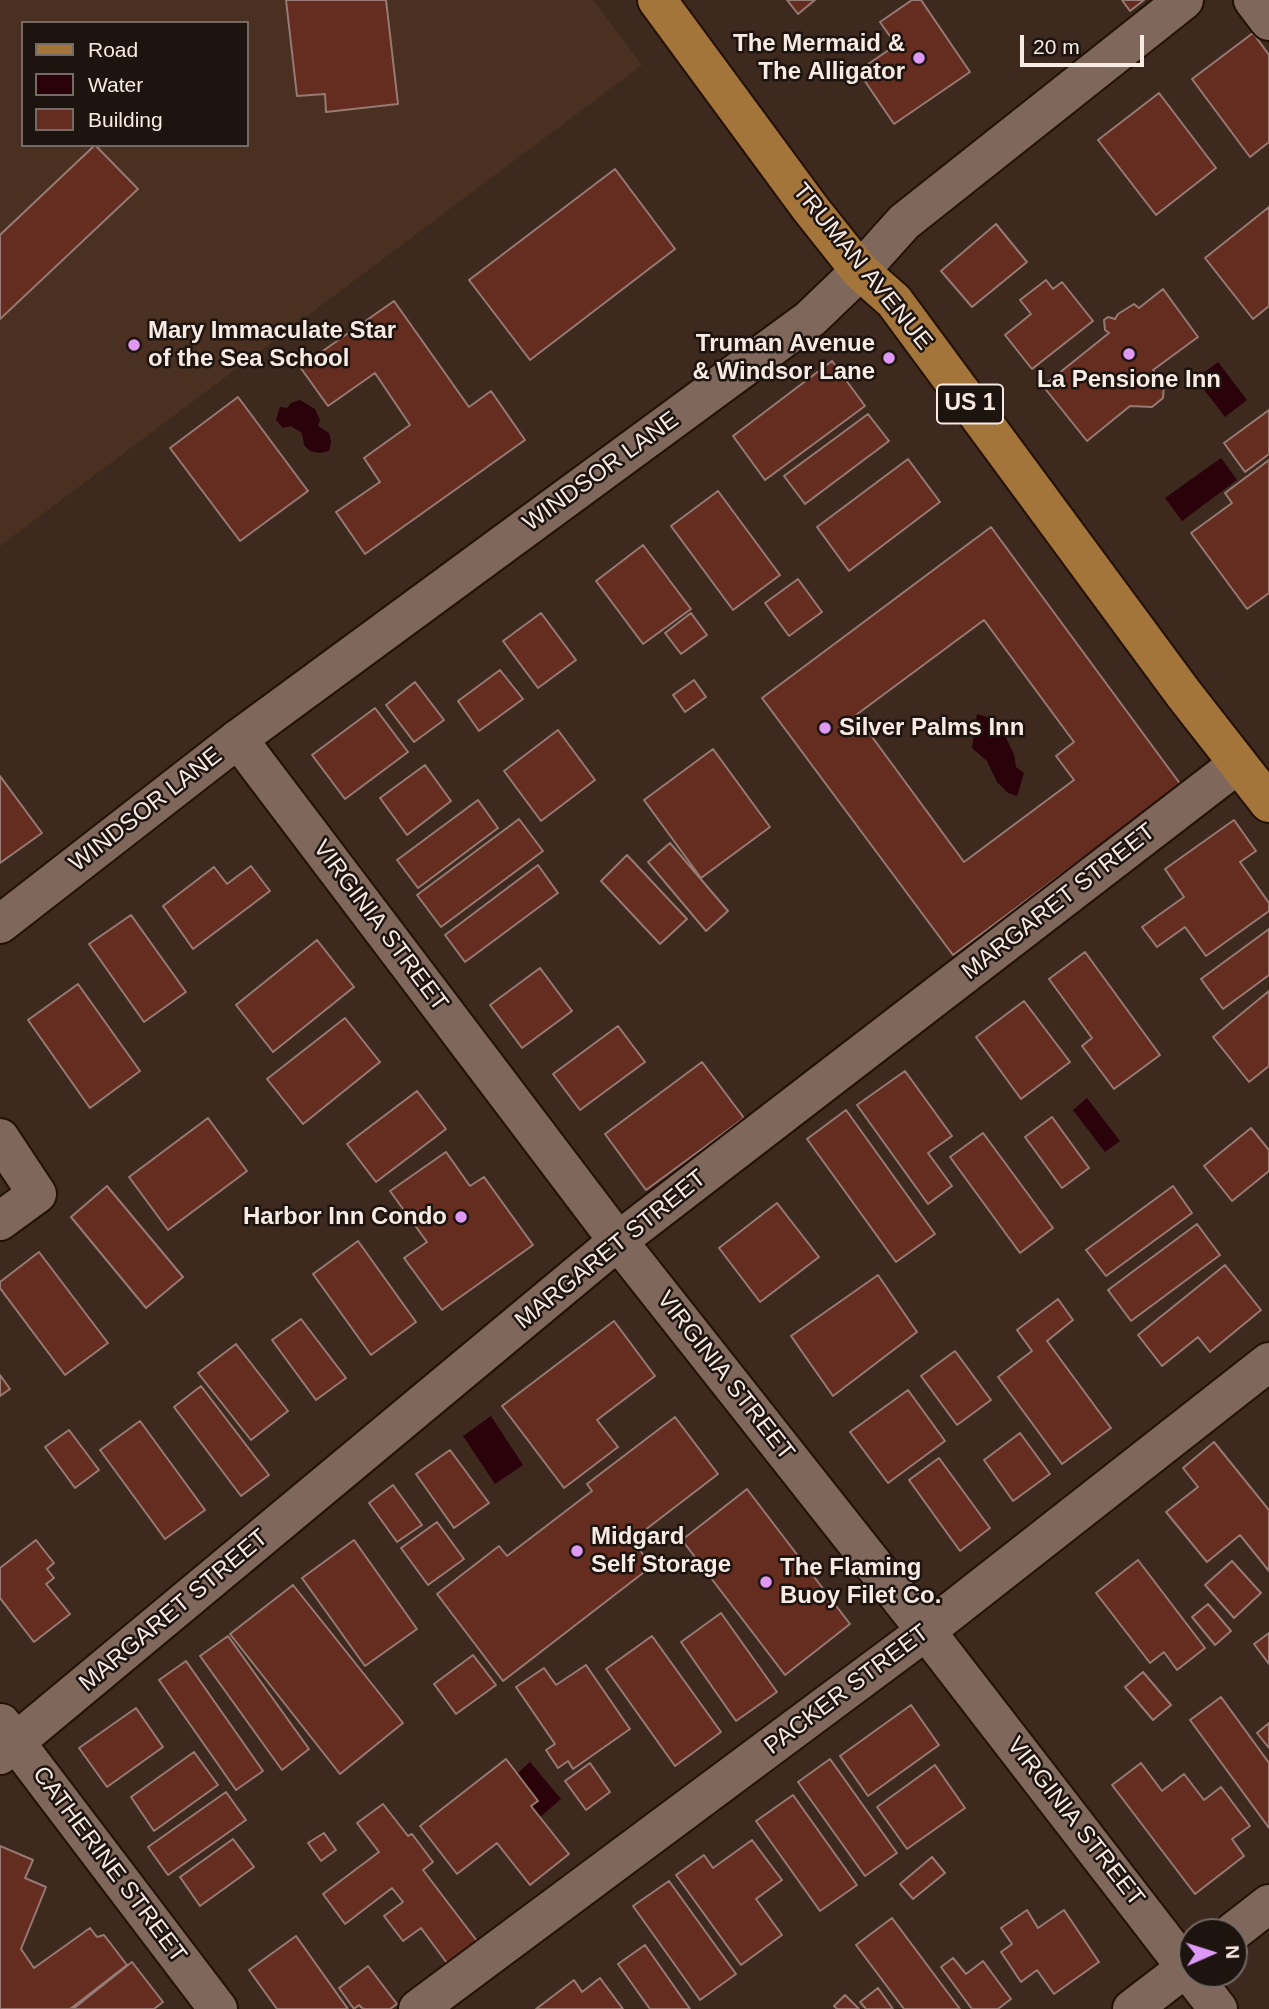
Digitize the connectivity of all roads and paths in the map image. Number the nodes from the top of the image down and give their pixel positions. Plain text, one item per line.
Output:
1 (657, 0) edge
2 (1184, 0) edge
3 (1253, 0) edge
4 (1269, 21) edge
5 (860, 271) junction
6 (238, 739) junction
7 (1238, 764) junction
8 (1269, 803) edge
9 (0, 923) edge
10 (0, 1139) edge
11 (0, 1221) edge
12 (618, 1241) junction
13 (1269, 1362) edge
14 (926, 1631) junction
15 (5, 1740) edge
16 (1269, 1904) edge
17 (1248, 1920) edge
18 (1178, 1952) edge
19 (1178, 1974) edge
20 (1204, 1988) edge
21 (218, 2009) edge
22 (418, 2009) edge
23 (1132, 2009) edge
24 (1218, 2009) edge

1 - 5 main road, TRUMAN AVENUE / US 1
2 - 5 street, WINDSOR LANE
3 - 4 street
5 - 6 street, WINDSOR LANE
5 - 7 main road, TRUMAN AVENUE / US 1
6 - 9 street, WINDSOR LANE
6 - 12 street, VIRGINIA STREET
7 - 8 main road, TRUMAN AVENUE / US 1
7 - 12 street, MARGARET STREET
10 - 11 street
12 - 14 street, VIRGINIA STREET
12 - 15 street, MARGARET STREET
13 - 14 street, PACKER STREET
14 - 18 street, VIRGINIA STREET
14 - 22 street, PACKER STREET
15 - 21 street, CATHERINE STREET
16 - 17 street
19 - 23 street
20 - 24 street, VIRGINIA STREET

